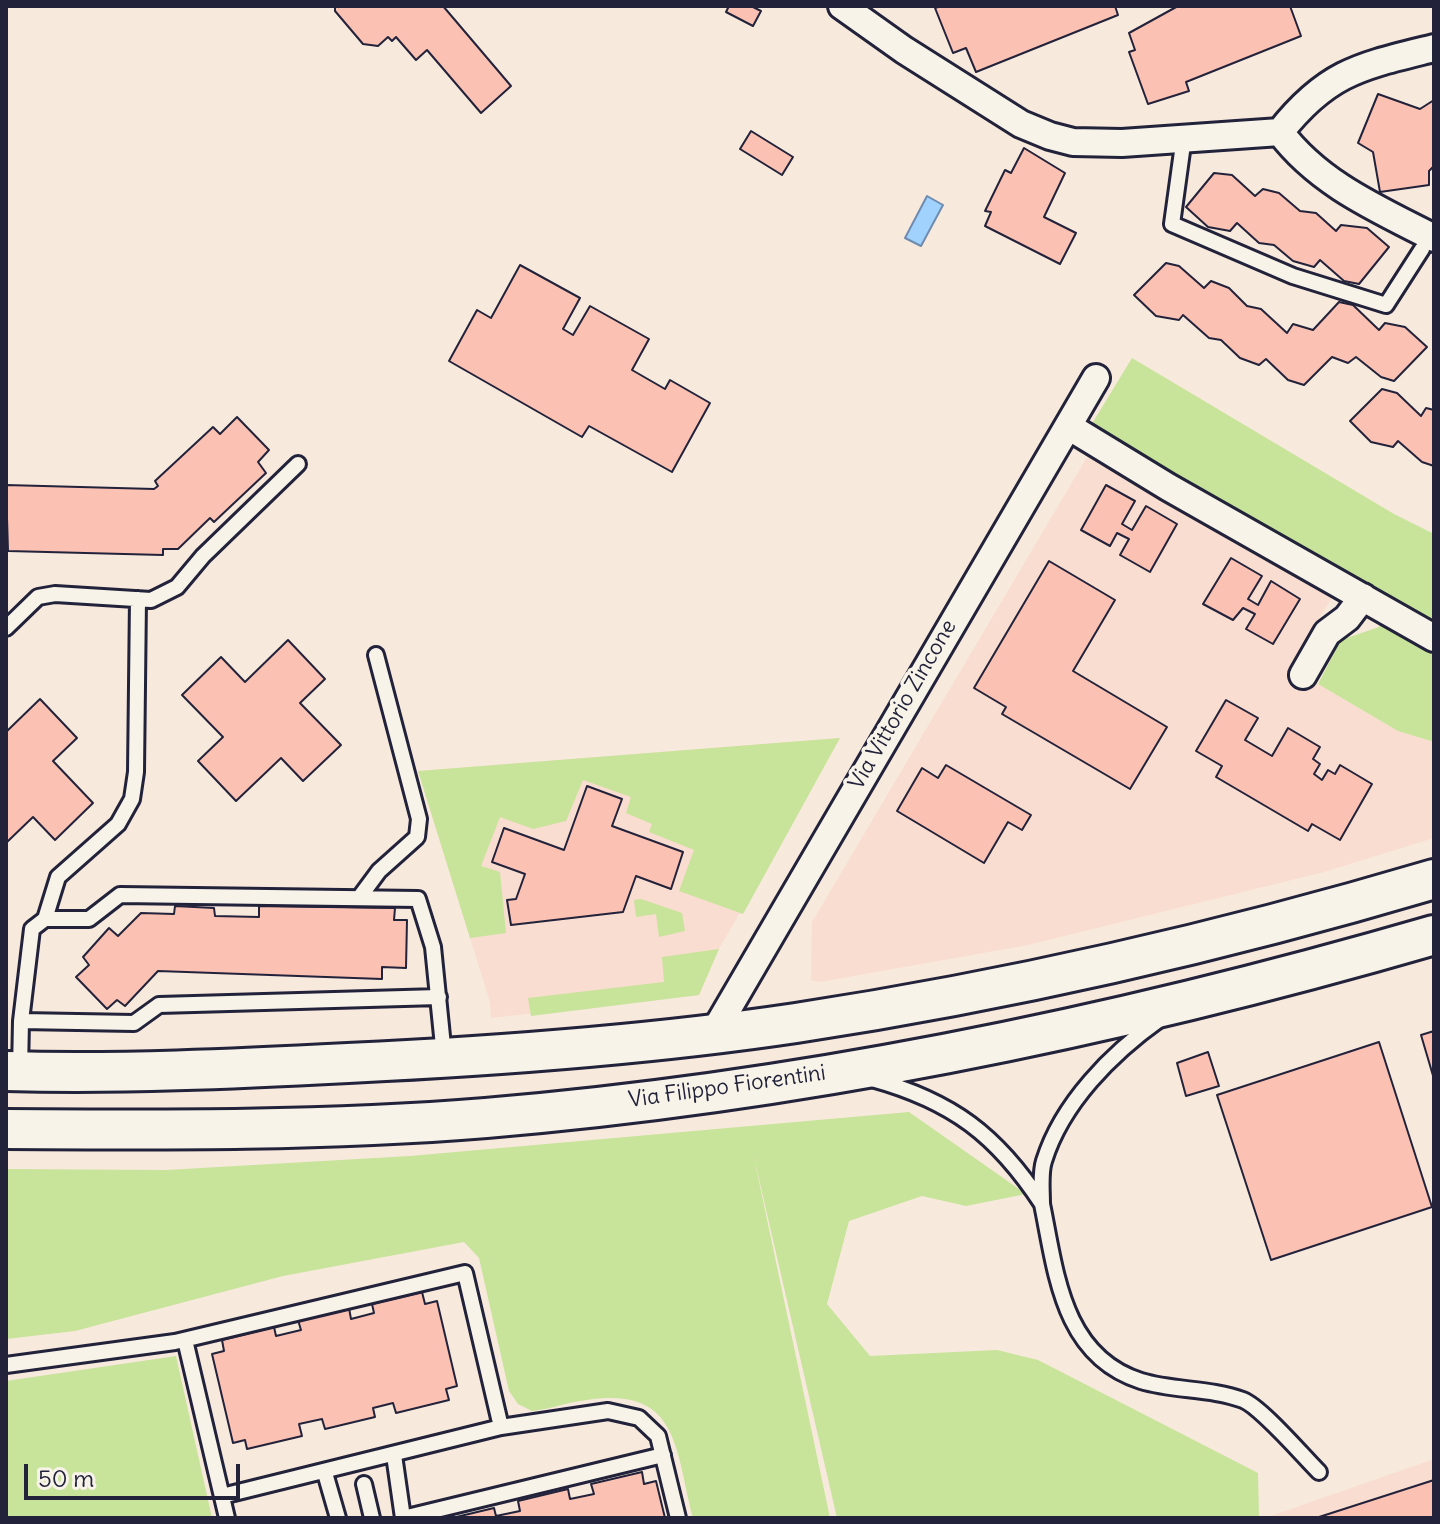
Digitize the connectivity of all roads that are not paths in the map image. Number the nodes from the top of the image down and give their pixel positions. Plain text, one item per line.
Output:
1 (849, 7) edge
2 (1434, 48) edge
3 (1280, 132) junction
4 (1184, 137) junction
5 (1428, 243) edge
6 (1096, 378) dead end
7 (1068, 426) junction
8 (298, 464) dead end
9 (1363, 597) junction
10 (138, 599) junction
11 (9, 622) edge
12 (1434, 638) edge
13 (376, 655) dead end
14 (1303, 675) dead end
15 (1434, 879) edge
16 (359, 898) junction
17 (45, 919) junction
18 (1434, 935) edge
19 (439, 997) junction
20 (1183, 1004) junction
21 (21, 1021) junction
22 (713, 1034) junction
23 (444, 1058) junction
24 (13, 1071) edge
25 (845, 1071) junction
26 (6, 1129) edge
27 (1042, 1204) junction
28 (180, 1341) junction
29 (6, 1365) edge
30 (501, 1427) junction
31 (394, 1455) junction
32 (663, 1455) junction
33 (1319, 1472) dead end
34 (325, 1473) junction
35 (364, 1484) dead end
36 (222, 1496) junction
37 (227, 1518) edge
38 (338, 1518) edge
39 (372, 1518) edge
40 (403, 1518) edge
41 (678, 1518) edge

1 - 4 street
2 - 3 street
3 - 4 street
3 - 5 street
4 - 5 lane
6 - 7 street, Via Vittorio Zincone
7 - 9 street
7 - 22 street, Via Vittorio Zincone
8 - 10 lane
9 - 12 street
9 - 14 street
10 - 11 lane
10 - 17 lane
13 - 16 lane
15 - 22 main road
16 - 17 lane
16 - 19 lane
17 - 21 lane
18 - 20 main road, Via Filippo Fiorentini
19 - 21 lane
19 - 23 lane
20 - 25 main road, Via Filippo Fiorentini
20 - 27 lane
21 - 24 lane
22 - 23 main road
23 - 24 main road
25 - 26 main road, Via Filippo Fiorentini
25 - 27 lane
27 - 33 lane
28 - 29 lane
28 - 30 lane
28 - 36 lane
30 - 31 lane
30 - 32 lane
31 - 34 lane
31 - 40 lane
32 - 40 lane
32 - 41 lane
34 - 36 lane
34 - 38 lane
35 - 39 lane
36 - 37 lane

